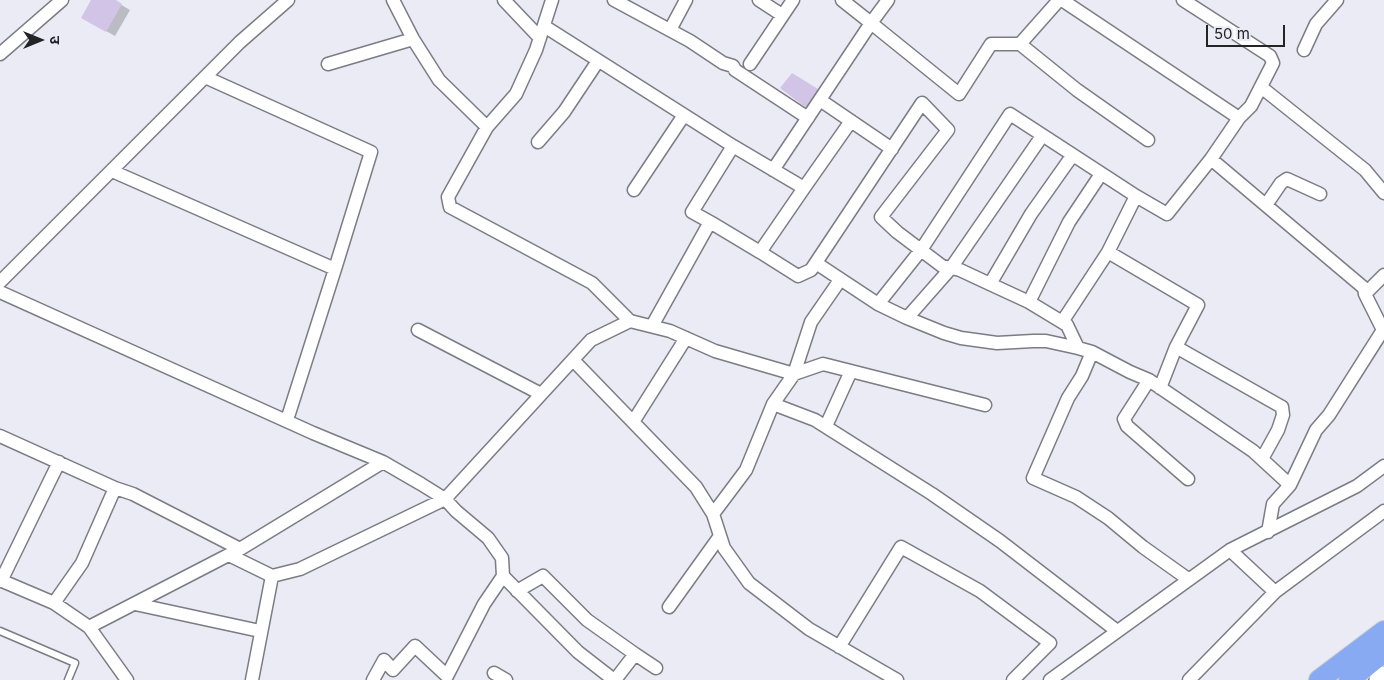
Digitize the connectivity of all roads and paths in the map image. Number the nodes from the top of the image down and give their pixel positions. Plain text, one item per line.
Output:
1 (62, 0) edge
2 (393, 0) edge
3 (504, 0) edge
4 (552, 0) edge
5 (614, 0) edge
6 (686, 0) edge
7 (759, 0) edge
8 (793, 0) edge
9 (842, 0) edge
10 (888, 0) edge
11 (1061, 0) edge
12 (1183, 0) edge
13 (1337, 0) edge
14 (280, 2) edge
15 (782, 15) junction
16 (871, 23) junction
17 (670, 30) junction
18 (542, 32) junction
19 (413, 40) junction
20 (1020, 44) junction
21 (1304, 50) dead end
22 (0, 54) edge
23 (598, 61) junction
24 (328, 64) dead end
25 (750, 64) dead end
26 (205, 77) junction
27 (1261, 87) junction
28 (820, 100) junction
29 (684, 115) junction
30 (808, 118) junction
31 (1239, 118) junction
32 (851, 121) junction
33 (487, 127) junction
34 (1042, 136) junction
35 (1148, 140) dead end
36 (538, 142) dead end
37 (733, 146) junction
38 (892, 149) junction
39 (1072, 156) junction
40 (1211, 159) junction
41 (112, 170) junction
42 (773, 170) junction
43 (1102, 174) junction
44 (804, 188) junction
45 (634, 190) dead end
46 (1384, 193) edge
47 (1320, 194) dead end
48 (1136, 196) junction
49 (1266, 205) junction
50 (710, 222) junction
51 (921, 250) junction
52 (760, 252) junction
53 (1108, 252) junction
54 (816, 263) junction
55 (951, 268) junction
56 (335, 269) junction
57 (1384, 275) edge
58 (840, 280) junction
59 (0, 282) edge
60 (990, 284) junction
61 (0, 292) edge
62 (1365, 294) junction
63 (1028, 302) junction
64 (878, 304) junction
65 (907, 318) junction
66 (630, 321) junction
67 (1062, 322) junction
68 (652, 326) junction
69 (418, 330) dead end
70 (1384, 330) edge
71 (686, 338) junction
72 (1176, 347) junction
73 (1078, 348) junction
74 (1092, 352) junction
75 (573, 360) junction
76 (851, 371) junction
77 (794, 374) junction
78 (1149, 380) junction
79 (1160, 388) junction
80 (541, 394) junction
81 (773, 404) junction
82 (985, 406) dead end
83 (287, 420) junction
84 (633, 422) junction
85 (826, 426) junction
86 (0, 436) edge
87 (1262, 459) junction
88 (59, 462) junction
89 (383, 462) junction
90 (1384, 466) edge
91 (1188, 479) dead end
92 (1290, 485) junction
93 (116, 488) junction
94 (446, 500) junction
95 (1384, 511) edge
96 (713, 514) junction
97 (1268, 532) junction
98 (720, 536) junction
99 (1230, 550) junction
100 (235, 552) junction
101 (272, 576) junction
102 (503, 576) junction
103 (1188, 579) junction
104 (0, 580) edge
105 (517, 591) junction
106 (1275, 592) junction
107 (54, 603) junction
108 (135, 604) junction
109 (669, 608) dead end
110 (88, 627) junction
111 (0, 631) edge
112 (260, 631) junction
113 (1117, 631) junction
114 (1384, 631) edge
115 (839, 647) junction
116 (1384, 652) edge
117 (634, 654) junction
118 (656, 668) dead end
119 (494, 673) dead end
120 (1384, 674) edge
121 (126, 679) edge
122 (68, 680) edge
123 (252, 680) edge
124 (373, 680) edge
125 (506, 680) edge
126 (614, 680) edge
127 (897, 680) edge
128 (1014, 680) edge
129 (1050, 680) edge
130 (1189, 680) edge
131 (1319, 680) edge
132 (1349, 680) edge
133 (1377, 680) edge

1 - 22 street
2 - 19 street
3 - 18 street
4 - 18 street
5 - 17 street
6 - 17 street
7 - 15 street
8 - 15 street
9 - 16 street
10 - 16 street
11 - 20 street
11 - 31 street
12 - 27 street
13 - 21 street
14 - 26 street
15 - 25 street
16 - 20 street
16 - 28 street
17 - 30 street
18 - 23 street
18 - 33 street
19 - 24 street
19 - 33 street
20 - 35 street
23 - 29 street
23 - 36 street
26 - 41 street
26 - 56 street
27 - 31 street
27 - 46 street
28 - 30 street
28 - 32 street
29 - 37 street
29 - 45 street
30 - 42 street
31 - 40 street
32 - 38 street
32 - 44 street
33 - 66 street
34 - 39 street
34 - 51 street
34 - 55 street
37 - 42 street
37 - 50 street
38 - 51 street
38 - 54 street
39 - 43 street
39 - 60 street
40 - 48 street
40 - 49 street
41 - 56 street
41 - 59 street
42 - 44 street
43 - 48 street
43 - 63 street
44 - 52 street
47 - 49 street
48 - 53 street
49 - 62 street
50 - 52 street
50 - 68 street
51 - 55 street
51 - 64 street
52 - 54 street
53 - 67 street
53 - 72 street
54 - 58 street
55 - 60 street
55 - 65 street
56 - 83 street
57 - 62 street
58 - 64 street
58 - 77 street
60 - 63 street
61 - 83 street
62 - 70 street
63 - 67 street
64 - 65 street
65 - 73 street
66 - 68 street
66 - 75 street
67 - 73 street
68 - 71 street
69 - 80 street
70 - 92 street
71 - 77 street
71 - 84 street
72 - 79 street
72 - 87 street
73 - 74 street
74 - 78 street
74 - 103 street
75 - 80 street
75 - 84 street
76 - 77 street
76 - 82 street
76 - 85 street
77 - 81 street
78 - 79 street
78 - 91 street
79 - 87 street
80 - 94 street
81 - 85 street
81 - 96 street
83 - 89 street
84 - 96 street
85 - 113 street
86 - 88 street
87 - 92 street
88 - 93 street
88 - 104 street
89 - 94 street
89 - 100 street
90 - 97 street
92 - 97 street
93 - 100 street
93 - 107 street
94 - 101 street
94 - 102 street
95 - 106 street
96 - 98 street
97 - 99 street
98 - 109 street
98 - 115 street
99 - 103 street
99 - 106 street
100 - 101 street
100 - 108 street
101 - 112 street
102 - 105 street
102 - 124 street
103 - 113 street
104 - 107 street
105 - 117 street
105 - 126 street
106 - 130 street
107 - 110 street
108 - 110 street
108 - 112 street
110 - 121 street
111 - 122 lane
112 - 123 street
113 - 129 street
114 - 131 highway
115 - 127 street
115 - 128 street
116 - 132 highway
117 - 118 street
117 - 126 street
119 - 125 street
120 - 133 street

